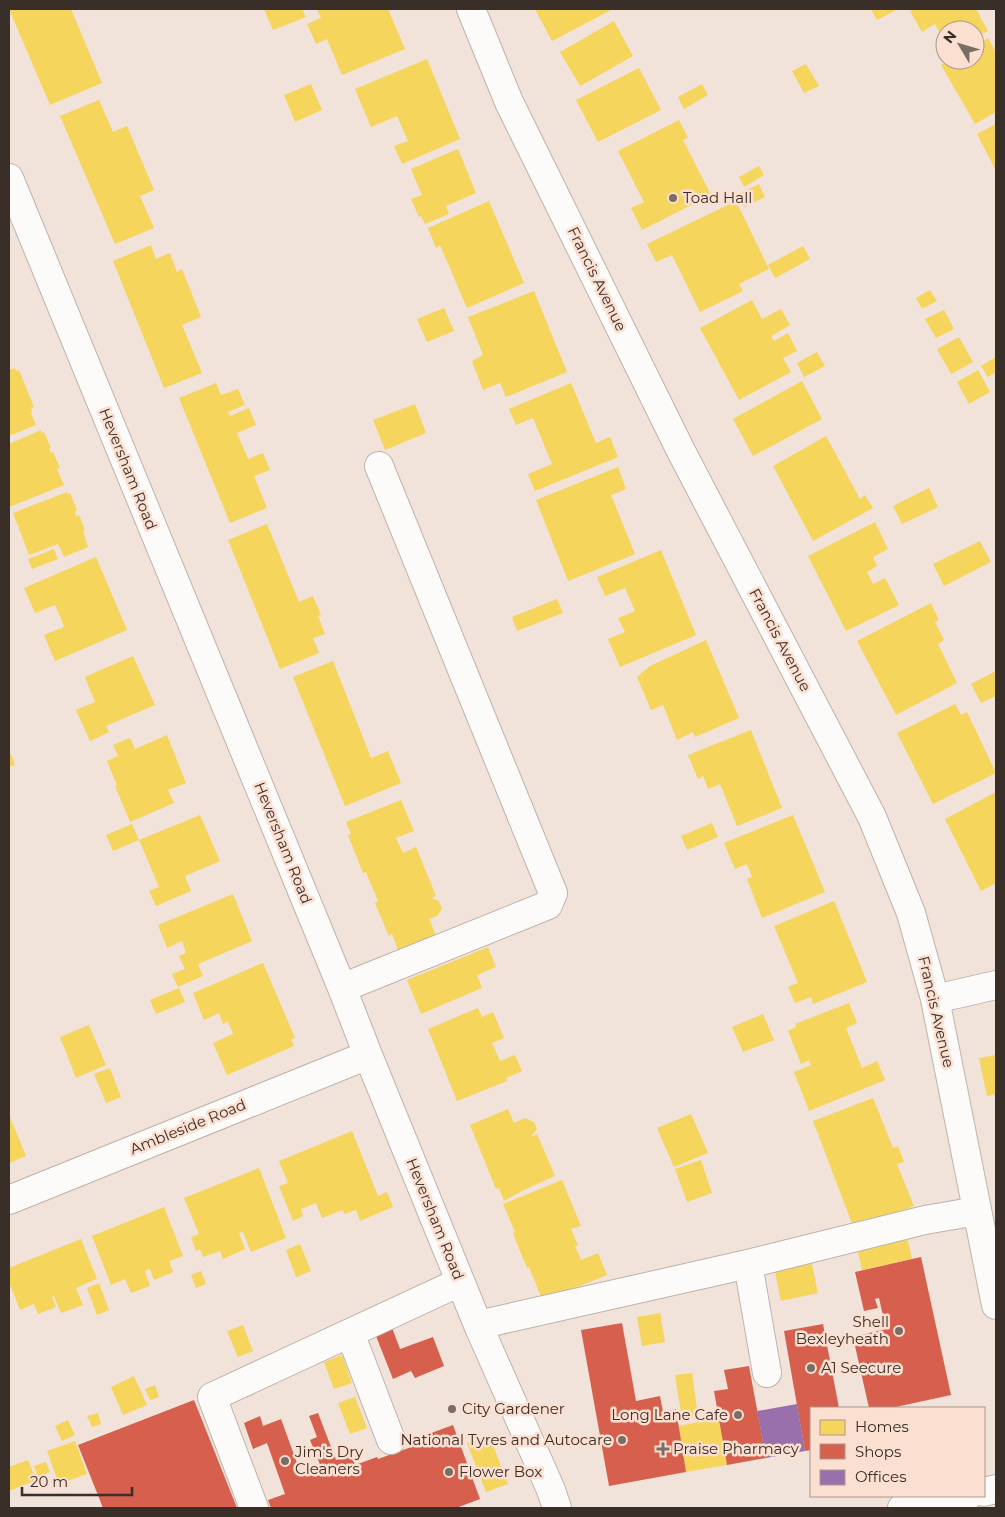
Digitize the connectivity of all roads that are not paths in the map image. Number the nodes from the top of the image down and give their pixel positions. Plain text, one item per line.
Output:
1 (470, 9) edge
2 (9, 178) edge
3 (378, 466) dead end
4 (996, 985) edge
5 (342, 988) junction
6 (935, 999) junction
7 (368, 1055) junction
8 (9, 1200) edge
9 (977, 1211) junction
10 (990, 1246) edge
11 (748, 1264) junction
12 (460, 1282) junction
13 (996, 1304) edge
14 (478, 1325) junction
15 (350, 1333) junction
16 (767, 1373) dead end
17 (392, 1440) dead end
18 (962, 1497) edge
19 (254, 1508) edge
20 (557, 1508) edge
21 (902, 1508) edge

1 - 6 street, Francis Avenue
2 - 5 street, Heversham Road
3 - 5 street
4 - 6 street
5 - 7 street, Heversham Road
6 - 9 street, Francis Avenue
7 - 8 street, Ambleside Road
7 - 12 street, Heversham Road
9 - 10 street, Francis Avenue
9 - 11 street
10 - 13 street, Francis Avenue
11 - 14 street
11 - 16 street
12 - 14 street, Heversham Road
12 - 15 street
14 - 20 street, Heversham Road
15 - 17 street
15 - 19 street
18 - 21 street

